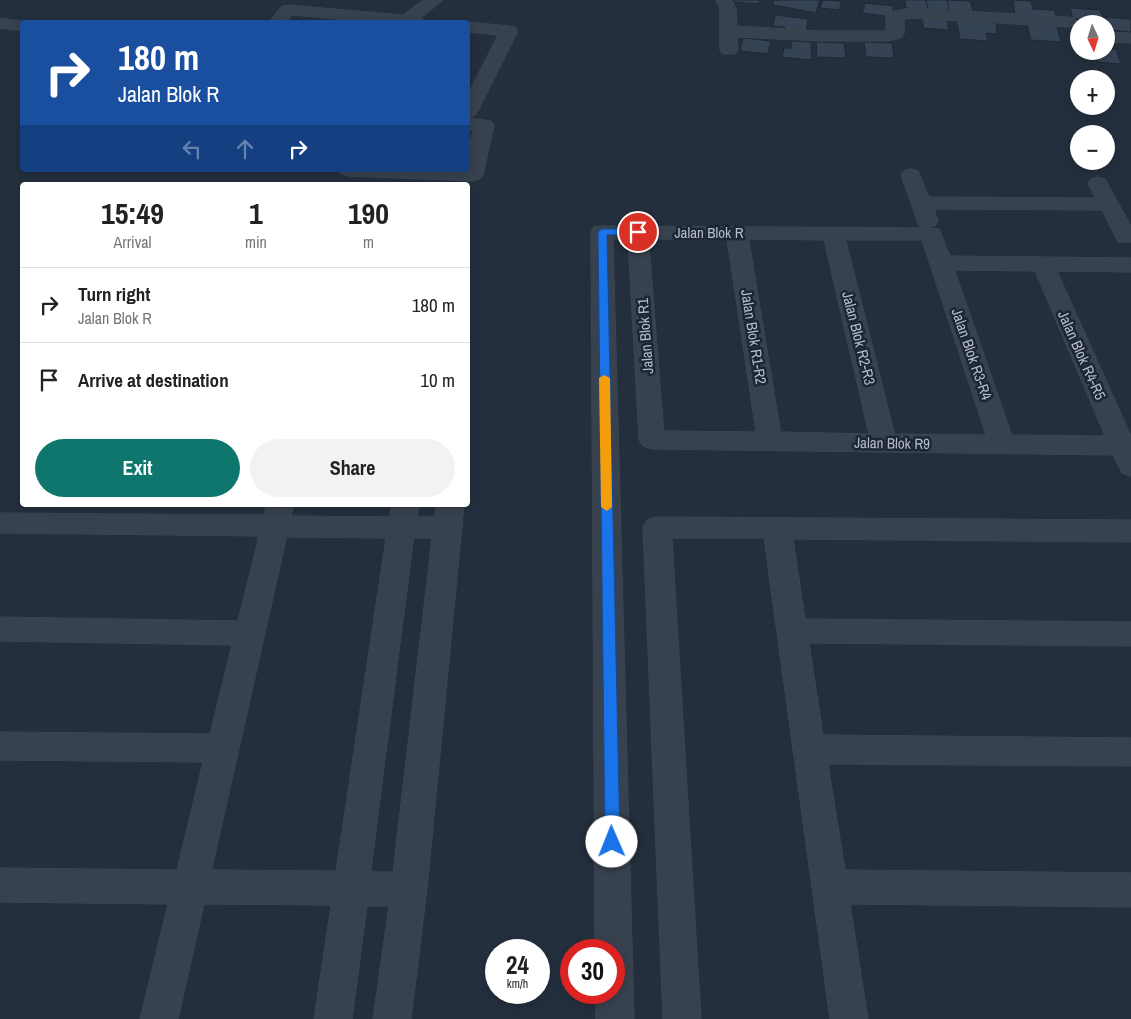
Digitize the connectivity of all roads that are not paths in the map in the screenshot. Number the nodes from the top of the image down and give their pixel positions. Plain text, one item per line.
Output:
1 (347, 0) edge
2 (436, 0) edge
3 (724, 0) edge
4 (326, 14) junction
5 (280, 20) edge
6 (359, 20) edge
7 (414, 20) edge
8 (1070, 21) edge
9 (0, 23) edge
10 (20, 26) edge
11 (470, 27) edge
12 (729, 31) junction
13 (1115, 37) edge
14 (1131, 38) edge
15 (729, 50) dead end
16 (470, 107) edge
17 (470, 124) edge
18 (398, 172) edge
19 (911, 175) dead end
20 (1098, 183) dead end
21 (1008, 184) dead end
22 (921, 203) junction
23 (1016, 204) junction
24 (1109, 204) junction
25 (638, 232) junction
26 (737, 232) junction
27 (833, 233) junction
28 (931, 234) junction
29 (1130, 240) edge
30 (941, 264) junction
31 (1043, 264) junction
32 (1131, 264) edge
33 (652, 440) joint
34 (770, 442) junction
35 (884, 443) junction
36 (1002, 444) junction
37 (1128, 452) edge
38 (153, 515) edge
39 (277, 515) edge
40 (403, 516) edge
41 (449, 516) edge
42 (0, 523) edge
43 (778, 528) junction
44 (1131, 530) edge
45 (0, 629) edge
46 (792, 631) junction
47 (248, 633) junction
48 (1131, 634) edge
49 (0, 746) edge
50 (222, 748) junction
51 (809, 749) junction
52 (1131, 752) edge
53 (0, 885) edge
54 (190, 886) junction
55 (830, 887) junction
56 (351, 888) junction
57 (409, 889) junction
58 (1131, 890) edge
59 (159, 1019) edge
60 (333, 1019) edge
61 (392, 1019) edge
62 (615, 1019) edge
63 (682, 1019) edge
64 (849, 1019) edge

1 - 4 street
2 - 7 street
3 - 12 street
4 - 5 street
4 - 6 street
8 - 12 street
9 - 10 street
11 - 16 street
12 - 15 street
13 - 14 street
17 - 18 street
19 - 22 street
20 - 24 street
21 - 23 street
22 - 23 street
22 - 28 street
23 - 24 street
24 - 29 street
25 - 26 street, Jalan Blok R
25 - 33 street, Jalan Blok R1
25 - 62 street, Jalan Blok R
26 - 27 street, Jalan Blok R
26 - 34 street, Jalan Blok R1-R2
27 - 28 street, Jalan Blok R
27 - 35 street, Jalan Blok R2-R3
28 - 30 street
30 - 31 street
30 - 36 street, Jalan Blok R3-R4
31 - 32 street
31 - 37 street, Jalan Blok R4-R5
33 - 34 street, Jalan Blok R9
34 - 35 street, Jalan Blok R9
35 - 36 street, Jalan Blok R9
36 - 37 street, Jalan Blok R9
38 - 39 street
38 - 42 street
39 - 40 street
39 - 47 street
40 - 41 street
40 - 56 street
41 - 57 street
43 - 44 street
43 - 46 street
43 - 63 street
45 - 47 street
46 - 48 street
46 - 51 street
47 - 50 street
49 - 50 street
50 - 54 street
51 - 52 street
51 - 55 street
53 - 54 street
54 - 56 street
54 - 59 street
55 - 58 street
55 - 64 street
56 - 57 street
56 - 60 street
57 - 61 street

